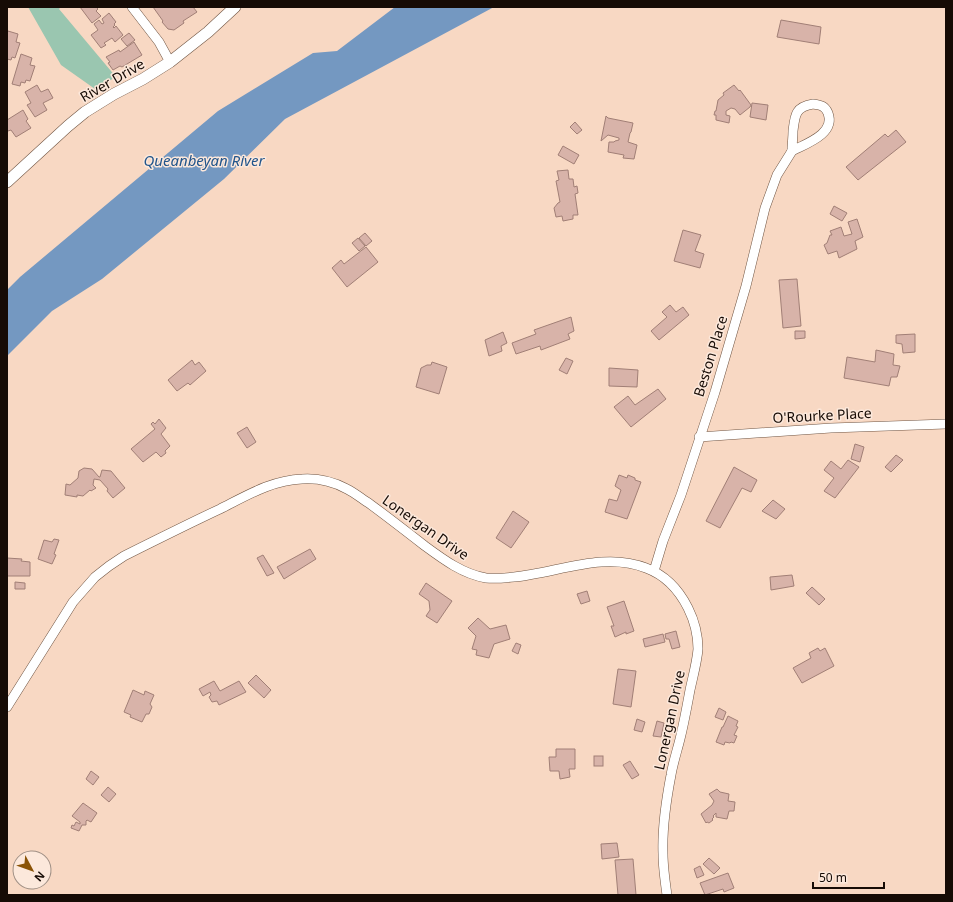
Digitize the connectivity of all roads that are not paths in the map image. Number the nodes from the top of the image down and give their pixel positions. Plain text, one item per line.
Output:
1 (132, 7) edge
2 (235, 7) edge
3 (170, 62) junction
4 (792, 151) junction
5 (7, 182) edge
6 (946, 424) edge
7 (699, 437) junction
8 (654, 571) junction
9 (7, 707) edge
10 (667, 895) edge

1 - 3 street
2 - 3 street, River Drive
3 - 5 street, River Drive
4 - 4 street, Beston Place
4 - 7 street, Beston Place
6 - 7 street, O'Rourke Place
7 - 8 street, Beston Place
8 - 9 street, Lonergan Drive
8 - 10 street, Lonergan Drive

